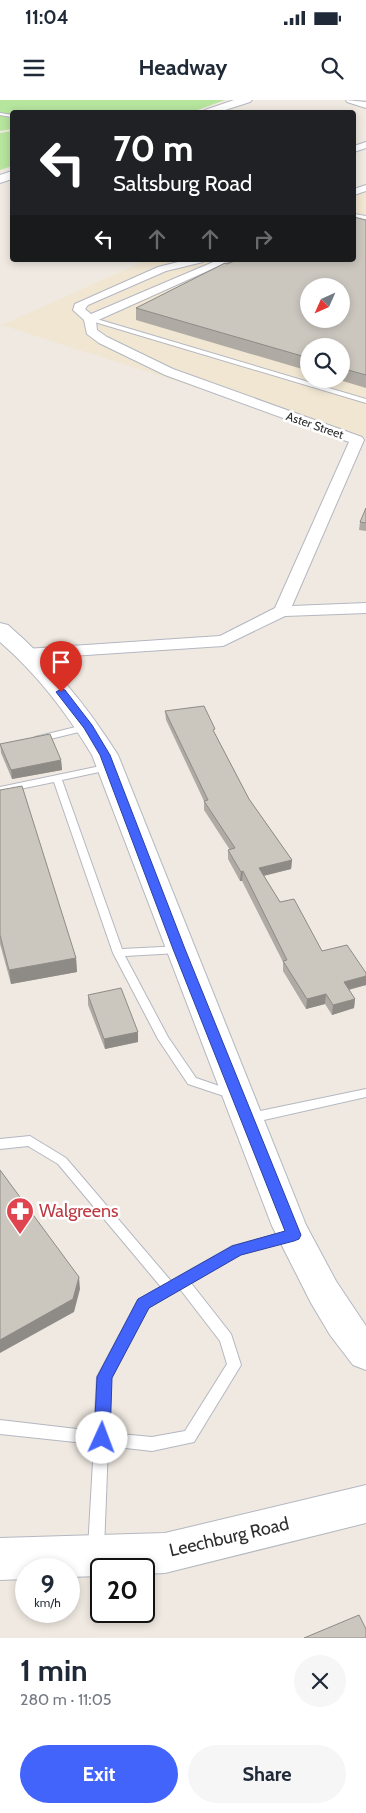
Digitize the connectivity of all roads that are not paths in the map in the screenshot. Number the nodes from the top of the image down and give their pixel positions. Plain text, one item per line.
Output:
1 (246, 100) edge
2 (350, 100) edge
3 (366, 105) edge
4 (216, 110) edge
5 (191, 262) edge
6 (222, 262) edge
7 (90, 319) junction
8 (366, 400) edge
9 (362, 441) edge
10 (366, 608) edge
11 (282, 611) junction
12 (0, 630) edge
13 (26, 654) junction
14 (88, 727) junction
15 (26, 742) edge
16 (110, 767) junction
17 (57, 778) junction
18 (0, 790) edge
19 (179, 949) junction
20 (118, 953) junction
21 (366, 1093) edge
22 (243, 1107) junction
23 (0, 1144) edge
24 (294, 1235) junction
25 (176, 1285) junction
26 (366, 1353) edge
27 (0, 1427) edge
28 (102, 1438) junction
29 (366, 1504) edge
30 (96, 1556) junction
31 (0, 1559) edge

1 - 4 main road
2 - 3 street
5 - 7 street, Aster Street
6 - 7 street
7 - 8 lane
7 - 9 street, Aster Street
9 - 11 street, Aster Street
10 - 11 street
11 - 13 street
12 - 13 main road
13 - 14 main road
14 - 15 lane
14 - 16 main road
16 - 17 lane
16 - 19 main road
17 - 18 lane
17 - 20 lane
19 - 20 lane
19 - 22 main road
20 - 22 lane
21 - 22 lane
22 - 24 main road
23 - 25 lane
24 - 25 lane
24 - 26 main road
25 - 28 lane
25 - 28 lane
27 - 28 lane
28 - 30 lane
29 - 30 main road, Leechburg Road
30 - 31 main road, Leechburg Road

